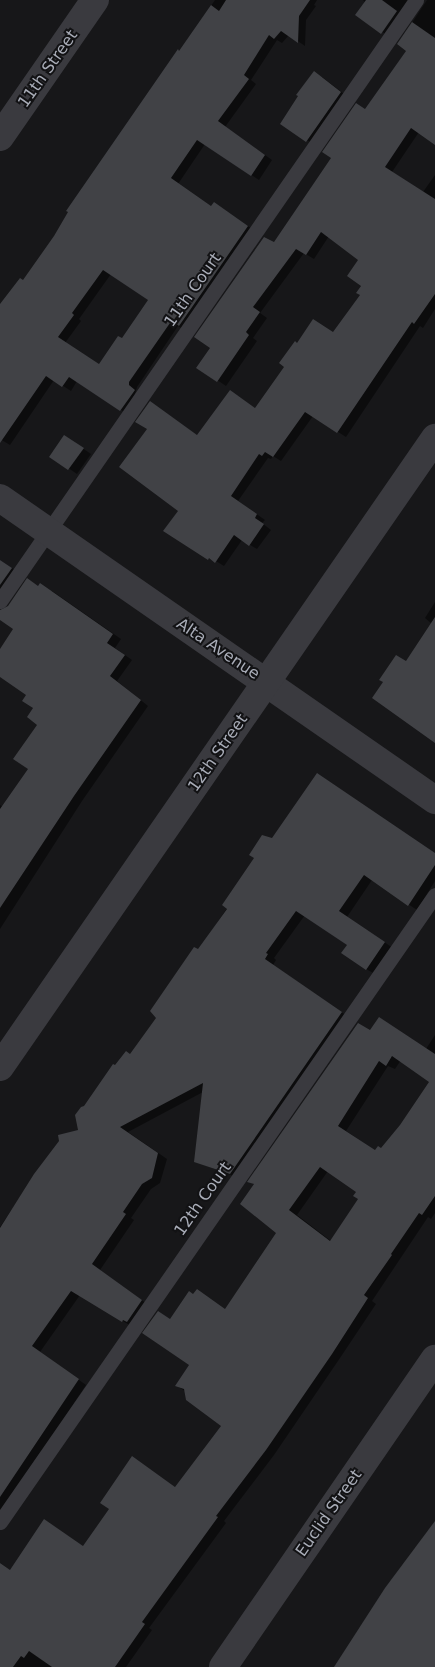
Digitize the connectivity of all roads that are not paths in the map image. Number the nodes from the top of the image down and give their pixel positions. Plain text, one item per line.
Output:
1 (95, 0) edge
2 (416, 0) edge
3 (0, 137) edge
4 (435, 438) edge
5 (0, 498) edge
6 (47, 532) junction
7 (0, 601) edge
8 (267, 682) junction
9 (435, 800) edge
10 (435, 895) edge
11 (0, 1067) edge
12 (435, 1359) edge
13 (0, 1522) edge
14 (222, 1667) edge

1 - 3 street, 11th Street
2 - 6 lane, 11th Court
4 - 8 street, 12th Street
5 - 6 street, Alta Avenue
6 - 7 lane, 11th Court
6 - 8 street, Alta Avenue
8 - 9 street, Alta Avenue
8 - 11 street, 12th Street
10 - 13 lane, 12th Court
12 - 14 street, Euclid Street

